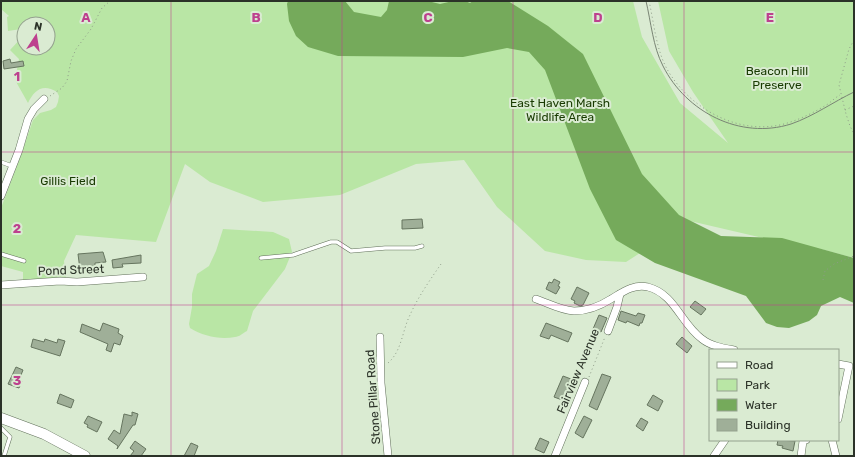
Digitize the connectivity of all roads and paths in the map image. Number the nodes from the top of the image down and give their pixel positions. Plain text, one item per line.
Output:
1 (110, 1) edge
2 (649, 1) edge
3 (854, 40) edge
4 (840, 95) junction
5 (44, 99) joint
6 (854, 106) edge
7 (845, 110) junction
8 (854, 134) edge
9 (1, 162) edge
10 (12, 166) junction
11 (1, 196) edge
12 (422, 246) dead end
13 (1, 254) edge
14 (854, 256) edge
15 (261, 258) dead end
16 (24, 261) dead end
17 (441, 264) dead end
18 (143, 277) dead end
19 (823, 280) dead end
20 (1, 285) edge
21 (620, 294) junction
22 (536, 299) dead end
23 (608, 331) joint
24 (380, 337) dead end
25 (730, 349) edge
26 (839, 364) edge
27 (380, 366) junction
28 (585, 382) joint
29 (839, 414) edge
30 (1, 418) edge
31 (1, 428) edge
32 (724, 441) edge
33 (803, 441) edge
34 (832, 441) edge
35 (4, 456) edge
36 (85, 456) edge
37 (388, 456) edge
38 (554, 456) edge
39 (714, 456) edge
40 (802, 456) edge
41 (836, 456) edge

1 - 5 path
2 - 4 path
3 - 4 path
4 - 7 path
5 - 10 street
6 - 7 path
7 - 8 path
9 - 10 lane
10 - 11 street
12 - 15 lane
13 - 16 lane
14 - 19 path
17 - 27 path
18 - 20 street, Pond Street
21 - 22 street
21 - 23 street, Fairview Avenue
21 - 25 street
23 - 28 path, Fairview Avenue
24 - 27 street, Stone Pillar Road
26 - 29 street
27 - 37 street, Stone Pillar Road
28 - 38 street, Fairview Avenue
30 - 36 main road
31 - 35 lane
32 - 39 street
33 - 40 street
34 - 41 street

